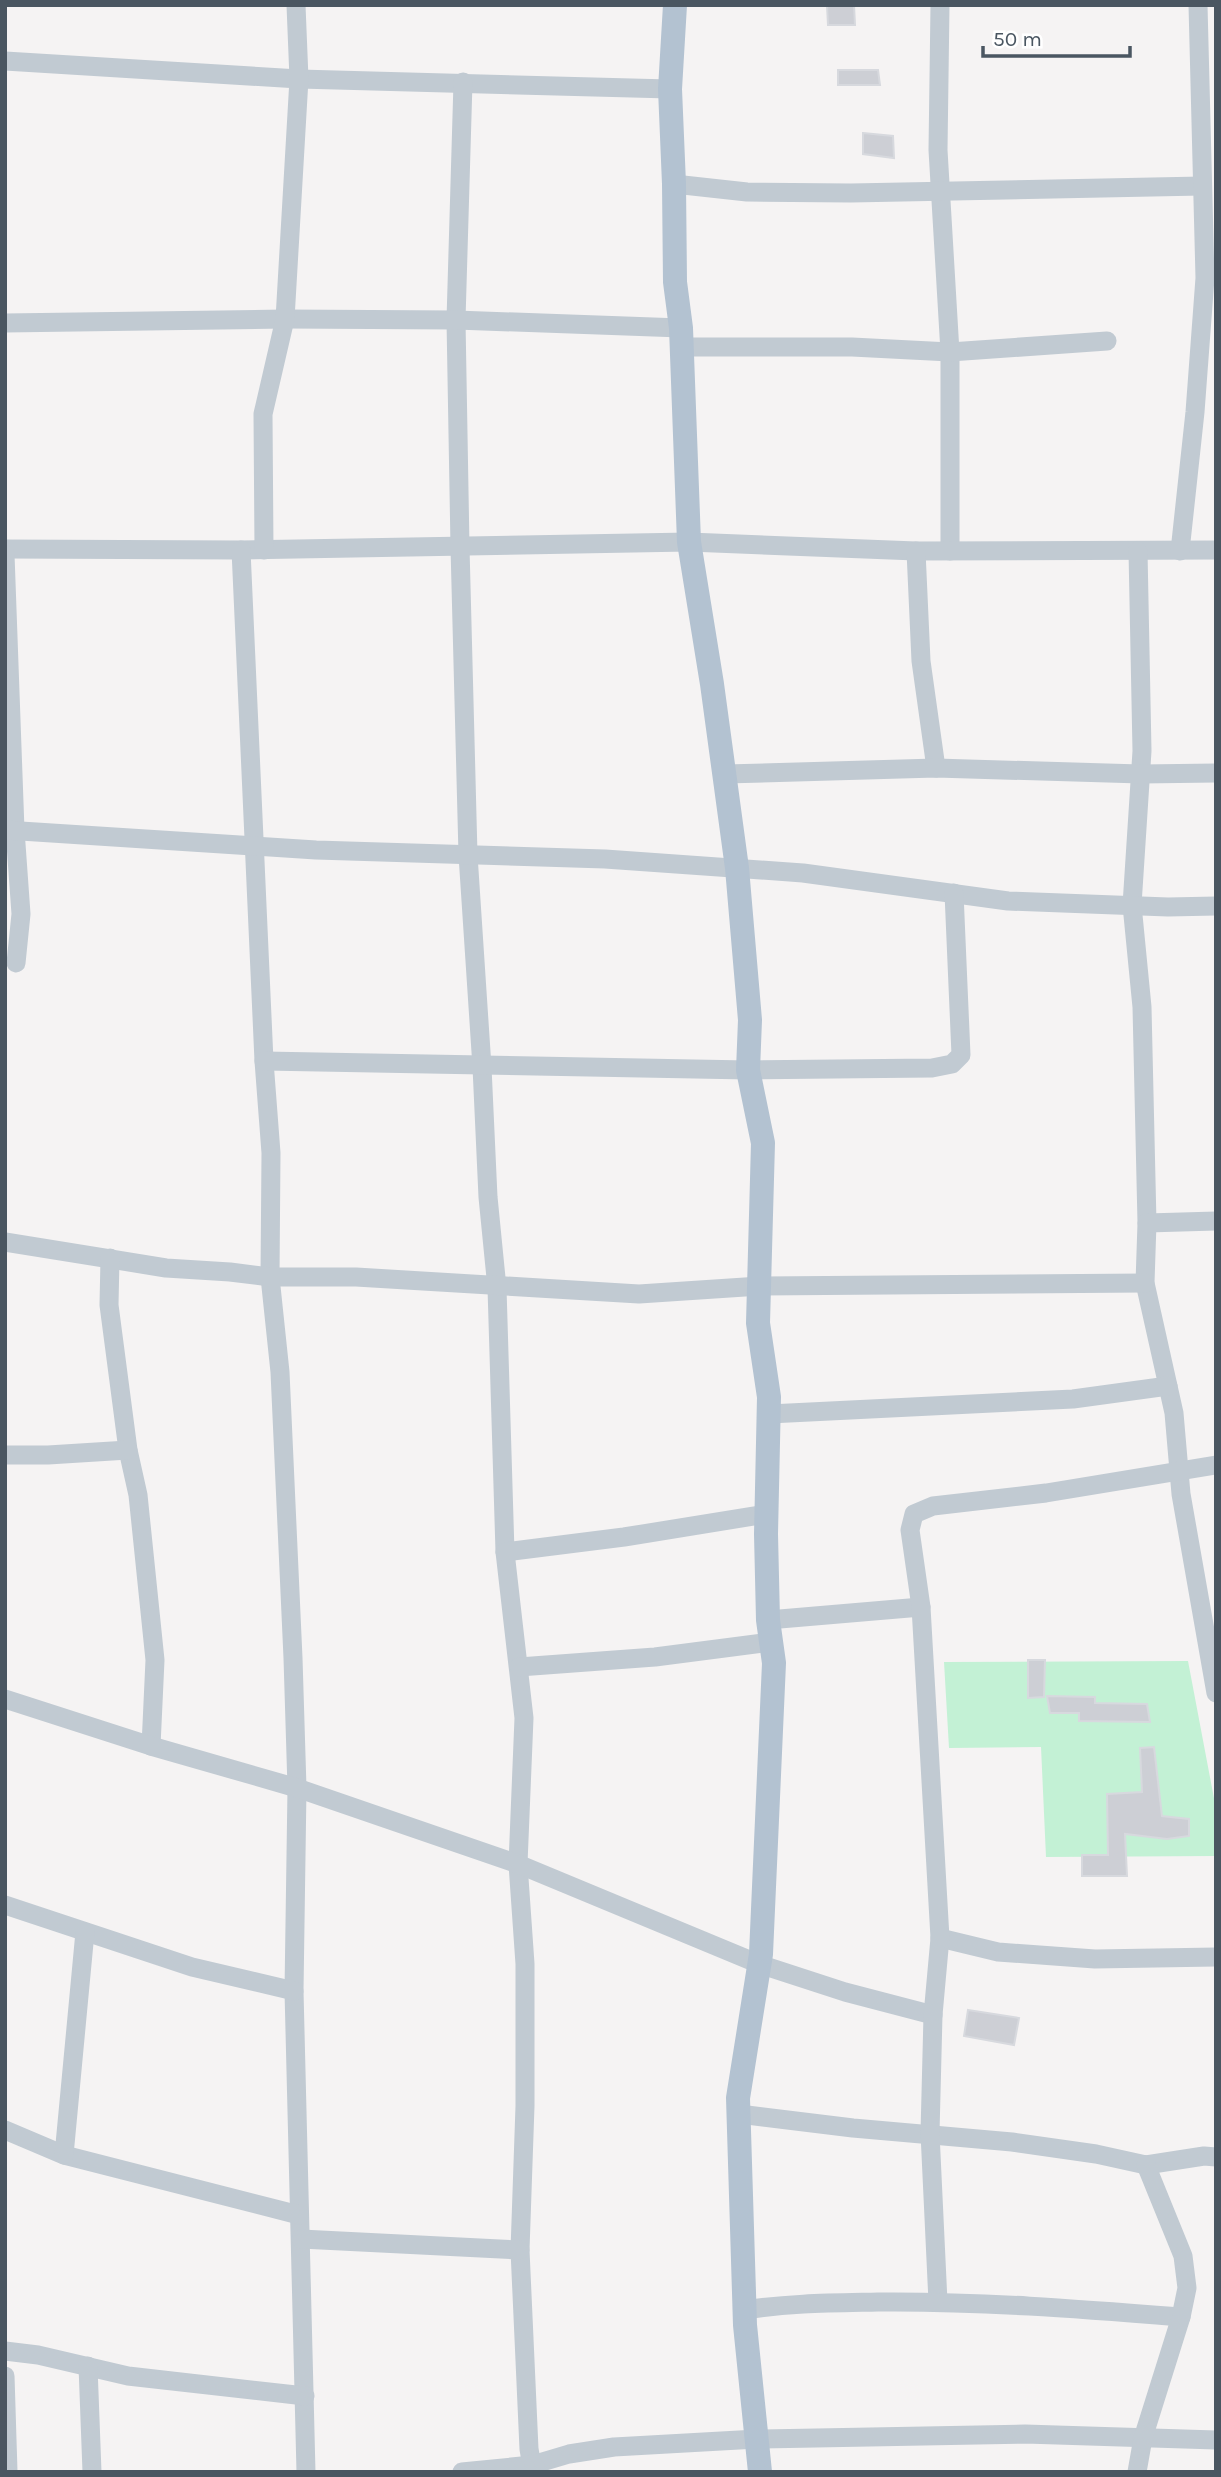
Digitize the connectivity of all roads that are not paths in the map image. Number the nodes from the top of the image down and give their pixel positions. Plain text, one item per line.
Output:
1 (296, 5) edge
2 (675, 5) edge
3 (940, 5) edge
4 (1198, 5) edge
5 (5, 61) edge
6 (299, 79) junction
7 (463, 82) junction
8 (670, 89) junction
9 (1208, 150) edge
10 (674, 184) junction
11 (1202, 186) junction
12 (941, 191) junction
13 (285, 319) junction
14 (456, 320) junction
15 (5, 323) edge
16 (681, 337) junction
17 (1107, 341) dead end
18 (950, 352) junction
19 (689, 542) junction
20 (460, 547) junction
21 (5, 549) edge
22 (241, 550) junction
23 (264, 550) junction
24 (1216, 550) edge
25 (916, 551) junction
26 (950, 551) junction
27 (1138, 551) junction
28 (1180, 551) junction
29 (5, 554) edge
30 (936, 768) junction
31 (724, 774) junction
32 (1216, 774) edge
33 (1141, 775) junction
34 (10, 830) edge
35 (254, 845) junction
36 (468, 855) junction
37 (737, 869) junction
38 (954, 894) junction
39 (1132, 905) junction
40 (1216, 906) edge
41 (16, 963) dead end
42 (264, 1061) junction
43 (482, 1067) junction
44 (748, 1070) junction
45 (1216, 1222) edge
46 (1147, 1223) junction
47 (5, 1241) edge
48 (110, 1258) junction
49 (270, 1278) junction
50 (1145, 1283) junction
51 (760, 1286) junction
52 (497, 1287) junction
53 (1168, 1386) junction
54 (769, 1414) junction
55 (128, 1450) junction
56 (5, 1455) edge
57 (1216, 1465) edge
58 (1179, 1472) junction
59 (766, 1514) junction
60 (505, 1552) junction
61 (921, 1607) junction
62 (769, 1631) junction
63 (519, 1667) junction
64 (1216, 1693) edge
65 (5, 1699) edge
66 (150, 1746) junction
67 (297, 1788) junction
68 (518, 1864) junction
69 (5, 1905) edge
70 (85, 1932) junction
71 (940, 1938) junction
72 (1216, 1957) edge
73 (759, 1964) junction
74 (294, 1991) junction
75 (933, 2015) junction
76 (738, 2114) junction
77 (5, 2130) edge
78 (930, 2133) junction
79 (64, 2155) junction
80 (1216, 2158) edge
81 (1146, 2165) junction
82 (299, 2215) junction
83 (301, 2239) junction
84 (520, 2250) junction
85 (938, 2302) junction
86 (745, 2310) junction
87 (1181, 2318) junction
88 (5, 2351) edge
89 (88, 2367) junction
90 (5, 2376) edge
91 (305, 2396) junction
92 (1143, 2438) junction
93 (757, 2439) junction
94 (1216, 2440) edge
95 (532, 2468) edge
96 (8, 2472) edge
97 (92, 2472) edge
98 (306, 2472) edge
99 (462, 2472) edge
100 (760, 2472) edge
101 (1137, 2472) edge

1 - 6 street
2 - 8 main road
3 - 12 street
4 - 9 street
5 - 6 street
6 - 7 street
6 - 13 street
7 - 8 street
7 - 14 street
8 - 10 main road
9 - 11 street
10 - 12 street
10 - 16 main road
11 - 12 street
11 - 28 street
12 - 18 street
13 - 14 street
13 - 15 street
13 - 23 street
14 - 16 street
14 - 20 street
16 - 18 street
16 - 19 main road
17 - 18 street
18 - 26 street
19 - 20 street
19 - 25 street
19 - 31 main road
20 - 23 street
20 - 36 street
21 - 22 street
22 - 23 street
22 - 35 street
24 - 28 street
25 - 26 street
25 - 30 street
26 - 27 street
27 - 28 street
27 - 33 street
29 - 34 street
30 - 31 street
30 - 33 street
31 - 37 main road
32 - 33 street
33 - 39 street
34 - 35 street
34 - 41 street
35 - 36 street
35 - 42 street
36 - 37 street
36 - 43 street
37 - 38 street
37 - 44 main road
38 - 39 street
38 - 44 street
39 - 40 street
39 - 46 street
42 - 43 street
42 - 49 street
43 - 44 street
43 - 52 street
44 - 51 main road
45 - 46 street
46 - 50 street
47 - 48 street
48 - 49 street
48 - 55 street
49 - 52 street
49 - 67 street
50 - 51 street
50 - 53 street
51 - 52 street
51 - 54 main road
52 - 60 street
53 - 54 street
53 - 58 street
54 - 59 main road
55 - 56 street
55 - 66 street
57 - 58 street
58 - 61 street
58 - 64 street
59 - 60 street
59 - 62 main road
60 - 63 street
61 - 62 street
61 - 71 street
62 - 63 street
62 - 73 main road
63 - 68 street
65 - 66 street
66 - 67 street
67 - 68 street
67 - 74 street
68 - 73 street
68 - 84 street
69 - 70 street
70 - 74 street
70 - 79 street
71 - 72 street
71 - 75 street
73 - 75 street
73 - 76 main road
74 - 82 street
75 - 78 street
76 - 78 street
76 - 86 main road
77 - 79 street
78 - 81 street
78 - 85 street
79 - 82 street
80 - 81 street
81 - 87 street
82 - 83 street
83 - 84 street
83 - 91 street
84 - 95 street
85 - 86 street
85 - 87 street
86 - 93 main road
87 - 92 street
88 - 89 street
89 - 91 street
89 - 97 street
90 - 96 street
91 - 98 street
92 - 93 street
92 - 94 street
92 - 101 street
93 - 95 street
93 - 100 main road
95 - 99 street

